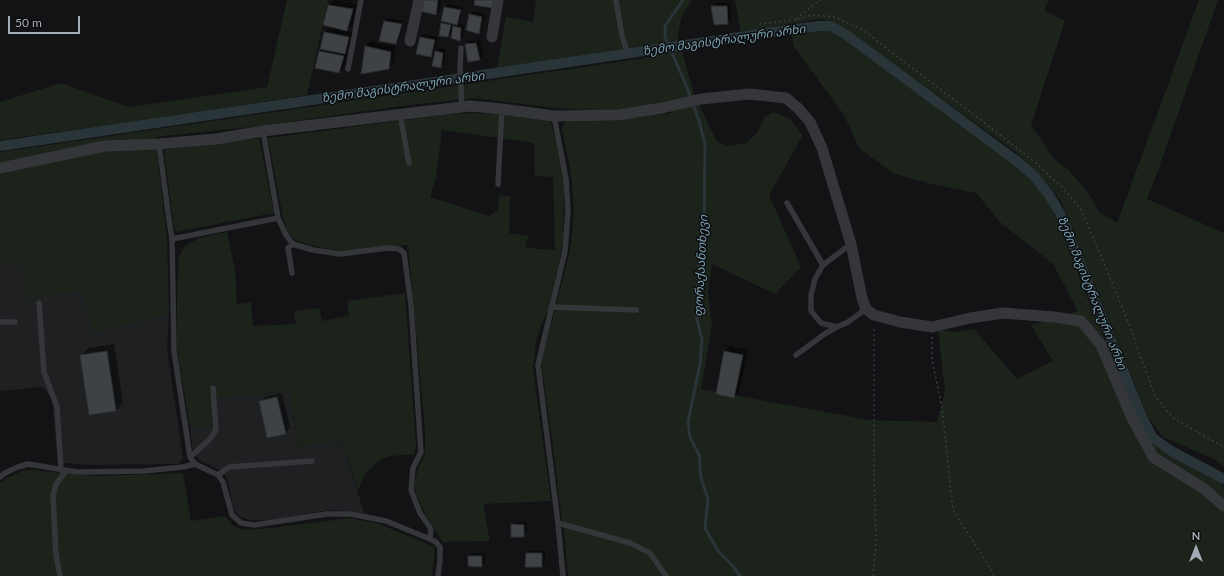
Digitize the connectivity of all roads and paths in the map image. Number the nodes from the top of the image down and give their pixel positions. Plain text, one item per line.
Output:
1 (361, 0) edge
2 (419, 0) edge
3 (498, 0) edge
4 (616, 0) edge
5 (820, 0) edge
6 (795, 20) junction
7 (759, 24) dead end
8 (492, 37) dead end
9 (410, 41) dead end
10 (461, 48) dead end
11 (626, 48) dead end
12 (348, 69) dead end
13 (462, 103) junction
14 (502, 109) junction
15 (400, 114) junction
16 (554, 116) junction
17 (263, 131) junction
18 (159, 144) junction
19 (409, 163) dead end
20 (0, 168) edge
21 (498, 184) dead end
22 (787, 203) dead end
23 (278, 218) junction
24 (172, 239) junction
25 (293, 244) junction
26 (851, 244) junction
27 (823, 265) junction
28 (292, 273) dead end
29 (39, 303) dead end
30 (551, 307) junction
31 (636, 310) dead end
32 (870, 312) junction
33 (0, 322) edge
34 (15, 322) dead end
35 (837, 327) junction
36 (932, 327) junction
37 (796, 355) dead end
38 (213, 388) dead end
39 (1224, 447) edge
40 (190, 457) junction
41 (312, 461) dead end
42 (195, 464) junction
43 (63, 470) junction
44 (218, 475) junction
45 (0, 477) edge
46 (1224, 506) edge
47 (558, 523) junction
48 (430, 538) junction
49 (60, 576) edge
50 (438, 576) edge
51 (563, 576) edge
52 (666, 576) edge
53 (873, 576) edge
54 (994, 576) edge

1 - 12 lane
2 - 9 street
3 - 8 street
4 - 11 lane
5 - 6 path
6 - 7 path
6 - 39 path
10 - 13 lane
13 - 14 street
13 - 15 street
14 - 16 street
14 - 21 lane
15 - 17 street
15 - 19 lane
16 - 26 street
16 - 30 lane
17 - 18 street
17 - 23 lane
18 - 20 street
18 - 24 lane
22 - 27 lane
23 - 24 lane
23 - 25 lane
24 - 40 lane
25 - 28 lane
25 - 48 lane
26 - 27 lane
26 - 32 street
27 - 35 lane
29 - 43 lane
30 - 31 lane
30 - 47 lane
32 - 35 lane
32 - 36 street
32 - 53 path
33 - 34 lane
35 - 37 lane
36 - 46 street
36 - 54 path
38 - 40 lane
40 - 42 lane
41 - 44 lane
42 - 43 lane
42 - 44 lane
43 - 45 lane
43 - 49 lane
44 - 48 lane
47 - 51 lane
47 - 52 lane
48 - 50 lane

